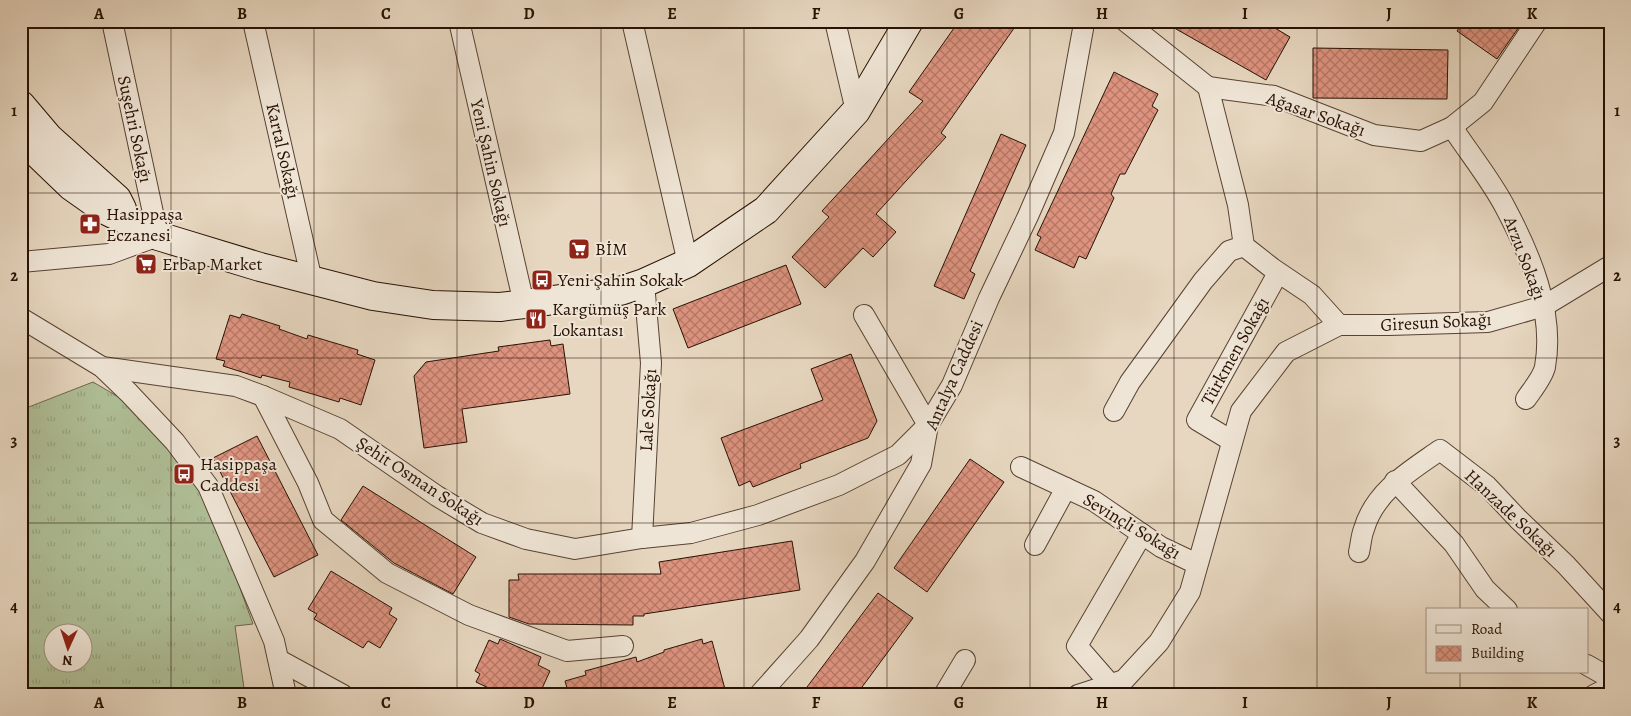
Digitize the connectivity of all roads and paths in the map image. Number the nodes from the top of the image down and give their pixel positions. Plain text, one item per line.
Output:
1 (112, 21) edge
2 (253, 21) edge
3 (459, 21) edge
4 (632, 21) edge
5 (835, 21) edge
6 (909, 21) edge
7 (1083, 21) edge
8 (1125, 21) edge
9 (1537, 21) edge
10 (1208, 87) junction
11 (21, 105) edge
12 (856, 111) junction
13 (1452, 127) junction
14 (21, 138) edge
15 (129, 222) junction
16 (158, 236) junction
17 (1244, 246) junction
18 (21, 262) edge
19 (688, 263) junction
20 (1610, 266) edge
21 (1278, 273) junction
22 (312, 281) junction
23 (644, 283) junction
24 (524, 304) junction
25 (1544, 306) junction
26 (864, 315) dead end
27 (21, 318) edge
28 (1339, 325) junction
29 (102, 367) junction
30 (263, 396) junction
31 (1526, 399) dead end
32 (1114, 411) dead end
33 (928, 425) junction
34 (1232, 441) junction
35 (1020, 467) dead end
36 (1395, 481) junction
37 (1066, 488) junction
38 (1142, 534) junction
39 (642, 538) junction
40 (1035, 545) dead end
41 (1359, 552) dead end
42 (1197, 564) junction
43 (1505, 608) edge
44 (1610, 613) edge
45 (623, 646) dead end
46 (279, 660) junction
47 (965, 660) dead end
48 (1588, 667) edge
49 (1610, 678) edge
50 (1610, 687) edge
51 (1115, 689) edge
52 (286, 695) edge
53 (343, 695) edge
54 (759, 695) edge
55 (944, 695) edge
56 (1078, 695) edge
57 (1594, 695) edge

1 - 16 street, Suşehri Sokağı
2 - 22 street, Kartal Sokağı
3 - 24 street, Yeni Şahin Sokağı
4 - 19 street
5 - 12 street
6 - 12 main road
7 - 33 street, Antalya Caddesi
8 - 10 street
9 - 13 street, Ağasar Sokağı
10 - 13 street, Ağasar Sokağı
10 - 17 street
11 - 15 main road
12 - 19 main road
13 - 25 street, Arzu Sokağı
14 - 15 main road
15 - 16 main road
16 - 18 street
16 - 22 main road
17 - 21 street
17 - 32 street
19 - 23 main road
20 - 25 street, Giresun Sokağı
21 - 28 street
21 - 34 street, Türkmen Sokağı
22 - 24 main road
23 - 24 main road
23 - 39 street, Lale Sokağı
25 - 28 street, Giresun Sokağı
25 - 31 street, Arzu Sokağı
26 - 33 street
27 - 29 street
28 - 34 street
29 - 30 street, Şehit Osman Sokağı
29 - 46 street
30 - 39 street, Şehit Osman Sokağı
30 - 45 street
33 - 39 street, Şehit Osman Sokağı
33 - 54 street, Antalya Caddesi
34 - 42 street
35 - 37 street, Sevinçli Sokağı
36 - 41 street, Hanzade Sokağı
36 - 43 street
36 - 44 street, Hanzade Sokağı
37 - 38 street, Sevinçli Sokağı
37 - 40 street, Sevinçli Sokağı
38 - 42 street, Sevinçli Sokağı
38 - 51 street
42 - 51 street
46 - 52 street
46 - 53 street
47 - 55 street
48 - 49 street
50 - 57 street
51 - 56 street

